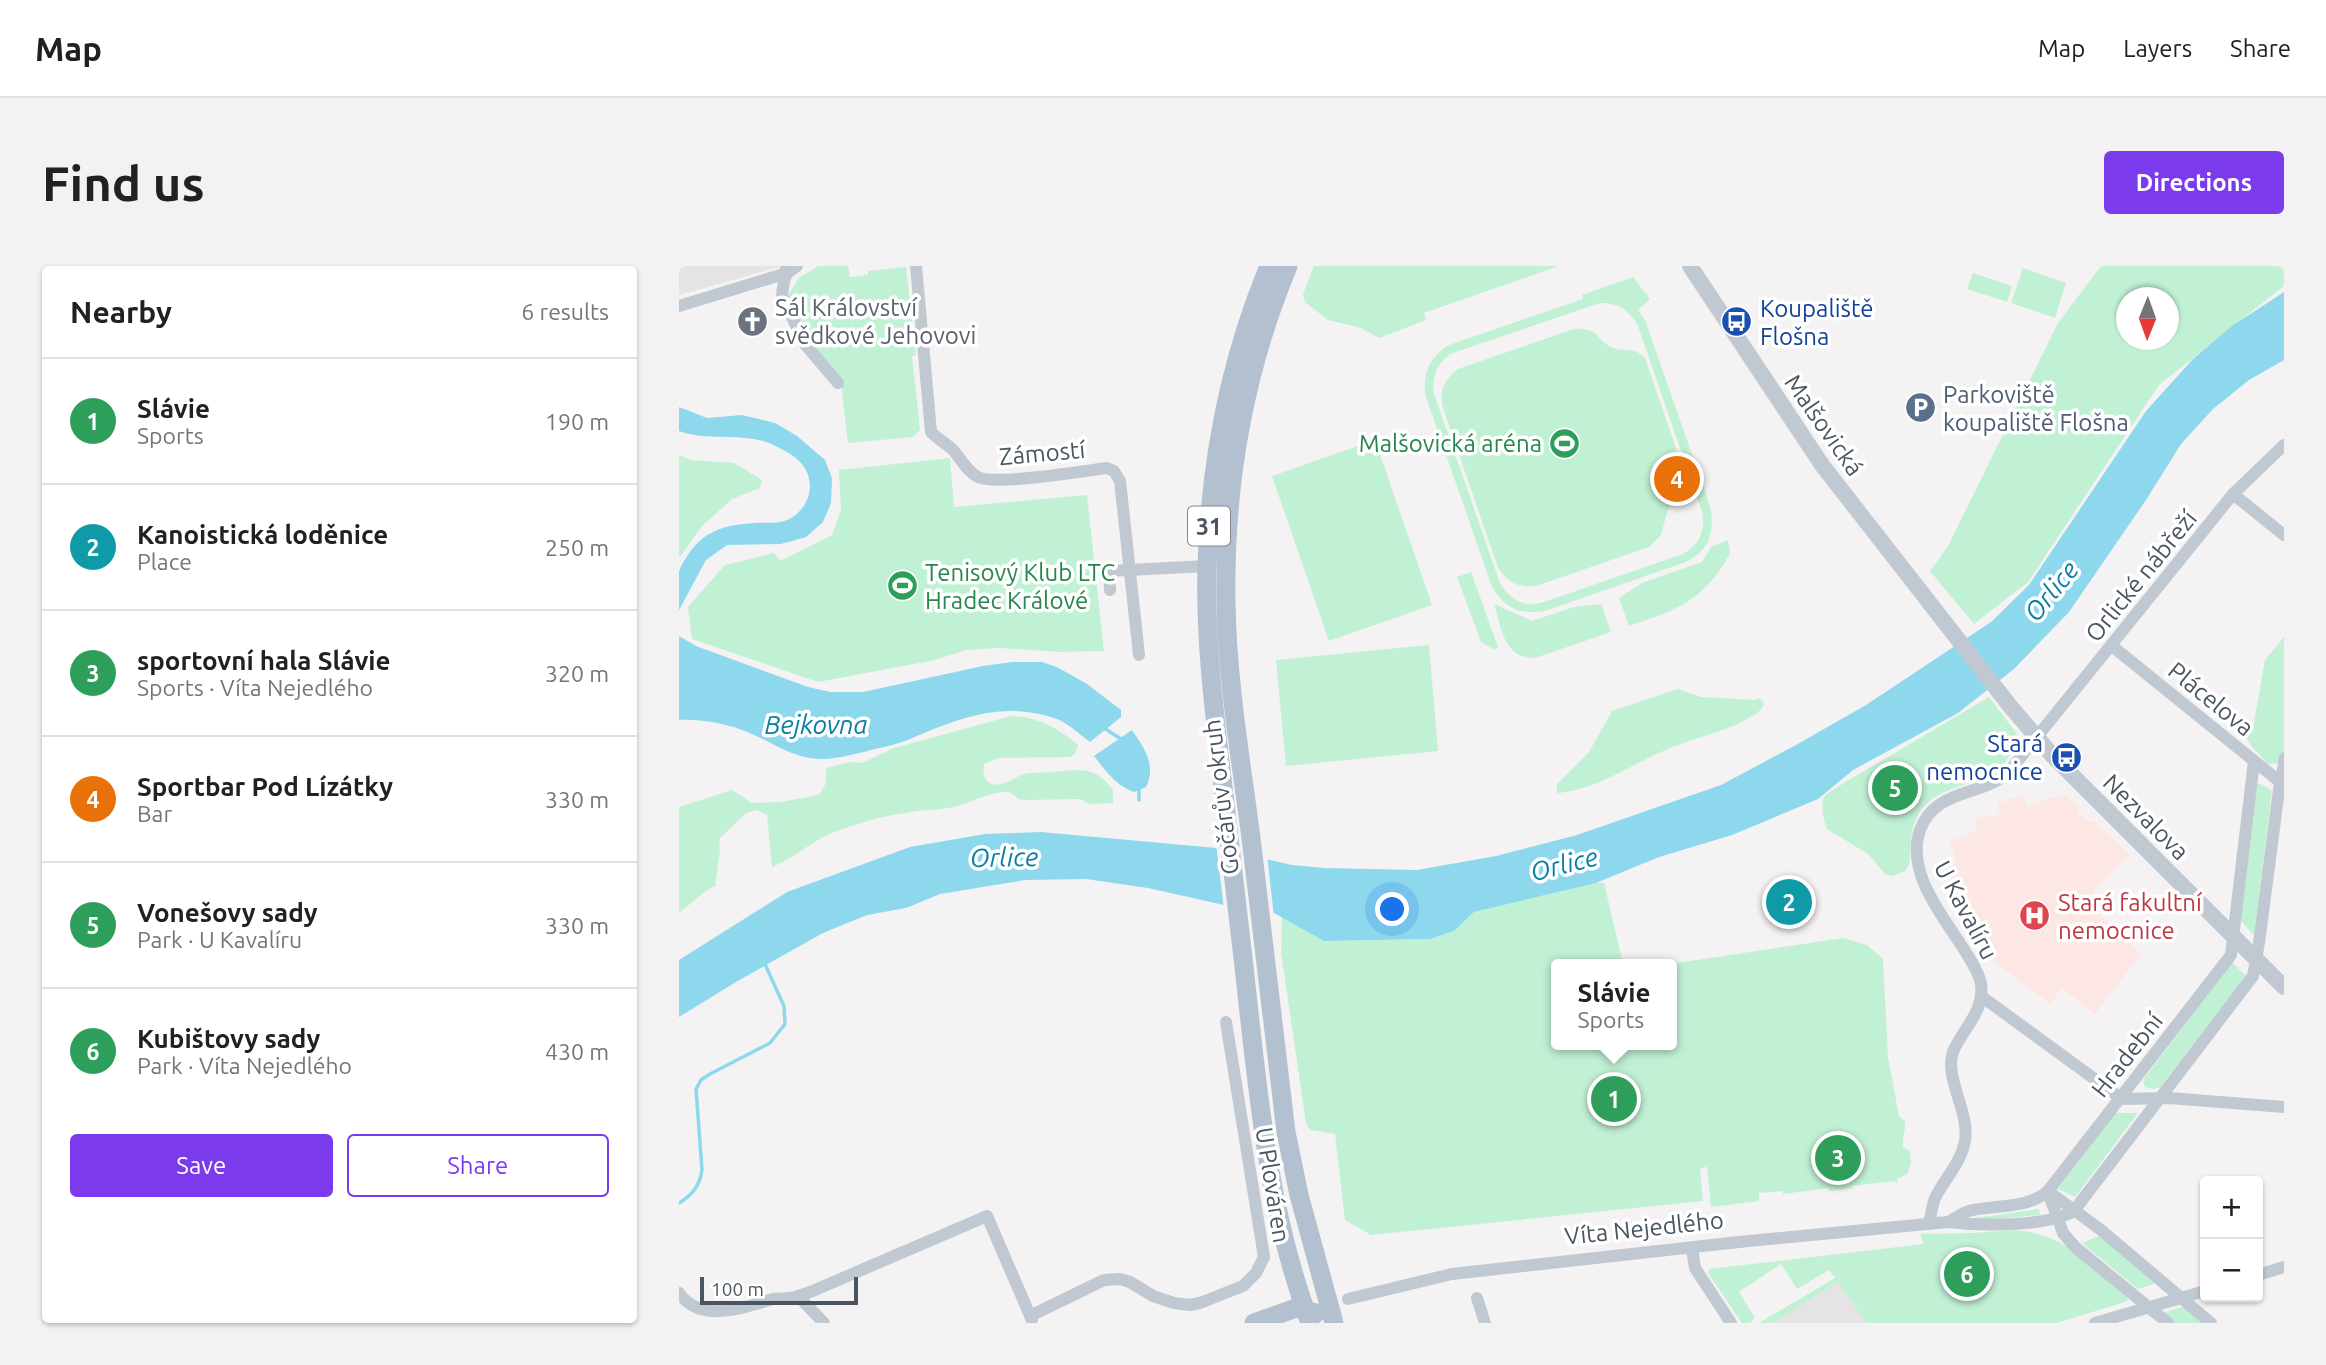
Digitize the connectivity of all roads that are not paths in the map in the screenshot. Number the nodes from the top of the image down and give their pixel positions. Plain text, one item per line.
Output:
1 (916, 266) edge
2 (1690, 266) edge
3 (790, 268) edge
4 (1283, 269) edge
5 (679, 306) edge
6 (838, 383) dead end
7 (2284, 445) edge
8 (2233, 494) junction
9 (2284, 534) edge
10 (1207, 566) junction
11 (1131, 570) junction
12 (1110, 590) dead end
13 (1942, 621) joint
14 (2112, 646) junction
15 (1139, 655) dead end
16 (2037, 738) junction
17 (2284, 757) edge
18 (2254, 761) junction
19 (2282, 781) edge
20 (2233, 935) junction
21 (2256, 958) junction
22 (2284, 987) edge
23 (1981, 996) junction
24 (1226, 1022) dead end
25 (2121, 1098) junction
26 (2158, 1098) junction
27 (2284, 1107) edge
28 (2048, 1191) junction
29 (2073, 1212) junction
30 (2056, 1218) junction
31 (1948, 1222) junction
32 (1929, 1224) junction
33 (1692, 1248) junction
34 (2284, 1267) edge
35 (1292, 1269) junction
36 (2263, 1273) edge
37 (1321, 1277) junction
38 (2200, 1292) edge
39 (679, 1293) edge
40 (798, 1297) junction
41 (2181, 1297) junction
42 (1477, 1298) dead end
43 (1347, 1299) dead end
44 (2149, 1307) junction
45 (1310, 1318) edge
46 (1031, 1319) edge
47 (1255, 1322) edge
48 (824, 1323) edge
49 (1334, 1323) edge
50 (1485, 1323) edge
51 (1731, 1323) edge
52 (2095, 1323) edge
53 (2168, 1323) edge
54 (2211, 1323) edge

1 - 11 street, Zámostí
2 - 13 street, Malšovická
3 - 5 street
3 - 6 street
4 - 10 main road, Gočárův okruh / 31
4 - 37 main road, Gočárův okruh / 31
7 - 8 street, Orlické nábřeží
8 - 9 street
8 - 14 street, Orlické nábřeží
10 - 11 street
10 - 35 main road, Gočárův okruh / 31
11 - 12 street
11 - 15 street, Zámostí
13 - 16 street, Nezvalova
14 - 16 street, Orlické nábřeží
14 - 18 street, Plácelova
16 - 20 street, Nezvalova
16 - 23 street, U Kavalíru
17 - 19 street, Hradební
18 - 19 street, Plácelova
18 - 20 street, Hradební
19 - 21 street, Hradební
20 - 21 street, Nezvalova
20 - 25 street, Hradební
21 - 22 street, Nezvalova
21 - 26 street, Hradební
23 - 25 street, U Kavalíru
23 - 32 street, U Kavalíru
24 - 46 street, U Plováren
25 - 26 street
25 - 28 street, Hradební
26 - 27 street
26 - 29 street, Hradební
28 - 29 street
28 - 30 street
28 - 31 street, Víta Nejedlého
29 - 30 street, Víta Nejedlého
29 - 41 street
30 - 31 street, Víta Nejedlého
30 - 44 street
31 - 32 street, Víta Nejedlého
32 - 33 street, Víta Nejedlého
33 - 43 street, Víta Nejedlého
33 - 51 street
34 - 36 street
35 - 45 main road, Gočárův okruh / 31
35 - 47 main road
37 - 45 main road
37 - 49 main road, Gočárův okruh / 31
38 - 41 street
39 - 40 street
40 - 46 street
40 - 48 street
41 - 44 street
41 - 54 street
42 - 50 street
44 - 52 street
44 - 53 street
45 - 47 main road

